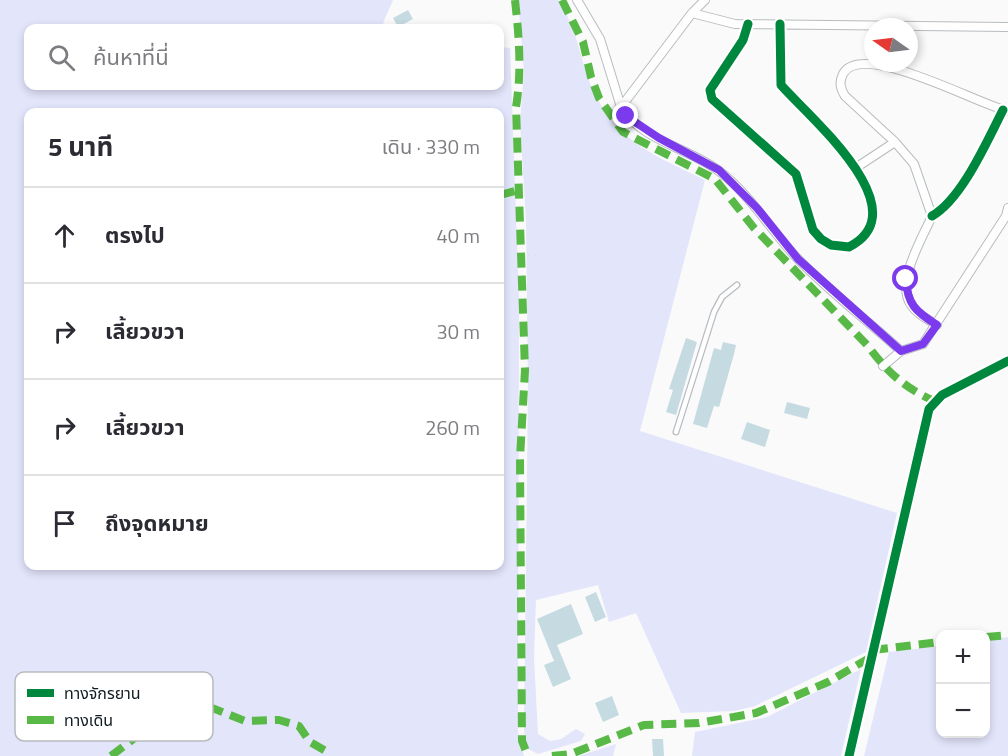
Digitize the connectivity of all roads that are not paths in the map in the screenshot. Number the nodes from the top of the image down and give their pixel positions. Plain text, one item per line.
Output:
1 (577, 0) edge
2 (705, 0) edge
3 (692, 13) junction
4 (748, 24) junction
5 (780, 24) junction
6 (1008, 27) edge
7 (621, 107) junction
8 (1006, 111) edge
9 (895, 142) junction
10 (857, 167) junction
11 (1008, 208) edge
12 (932, 216) junction
13 (737, 285) dead end
14 (937, 325) junction
15 (901, 351) junction
16 (1008, 361) edge
17 (883, 366) dead end
18 (676, 432) dead end
19 (849, 756) edge

1 - 7 street
2 - 3 street
3 - 4 street
3 - 7 street
4 - 5 street
4 - 10 street
5 - 6 street
5 - 10 street
7 - 15 street
8 - 9 street
8 - 12 street
9 - 10 street
9 - 12 street
11 - 14 street
12 - 14 street
13 - 18 lane
14 - 15 street
15 - 17 street
16 - 19 street

